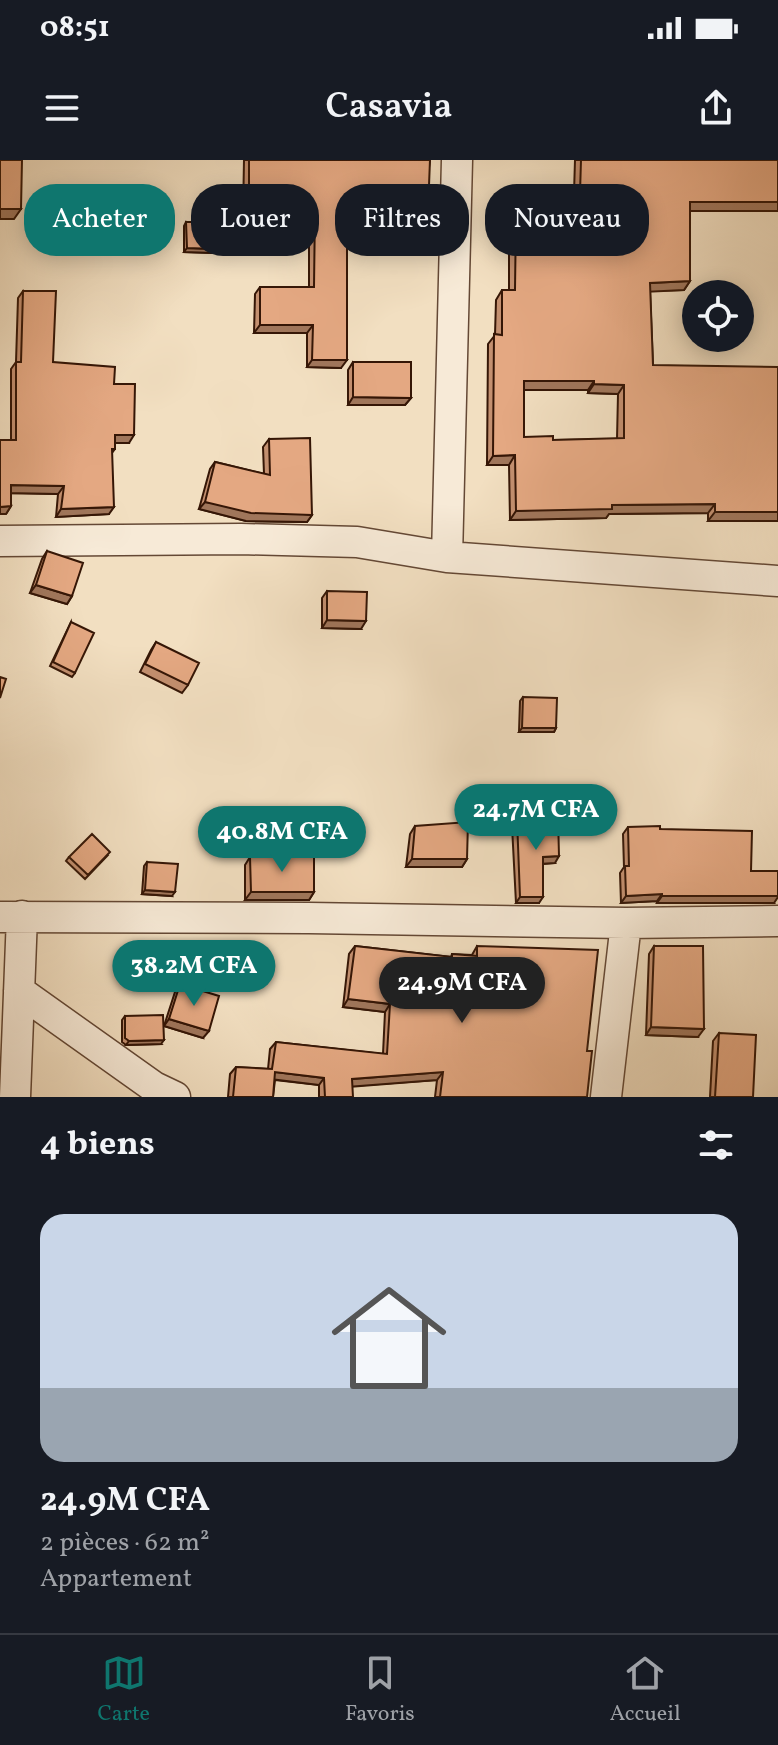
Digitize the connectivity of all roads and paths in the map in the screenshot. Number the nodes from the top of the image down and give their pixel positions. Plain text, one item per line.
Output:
1 (457, 160) edge
2 (0, 541) edge
3 (447, 557) junction
4 (778, 581) edge
5 (11, 917) edge
6 (778, 921) edge
7 (626, 923) junction
8 (19, 991) junction
9 (15, 1097) edge
10 (175, 1097) edge
11 (606, 1097) edge

1 - 3 street
2 - 3 street
3 - 4 street
5 - 7 street
5 - 8 street
6 - 7 street
7 - 11 street
8 - 9 street
8 - 10 street

